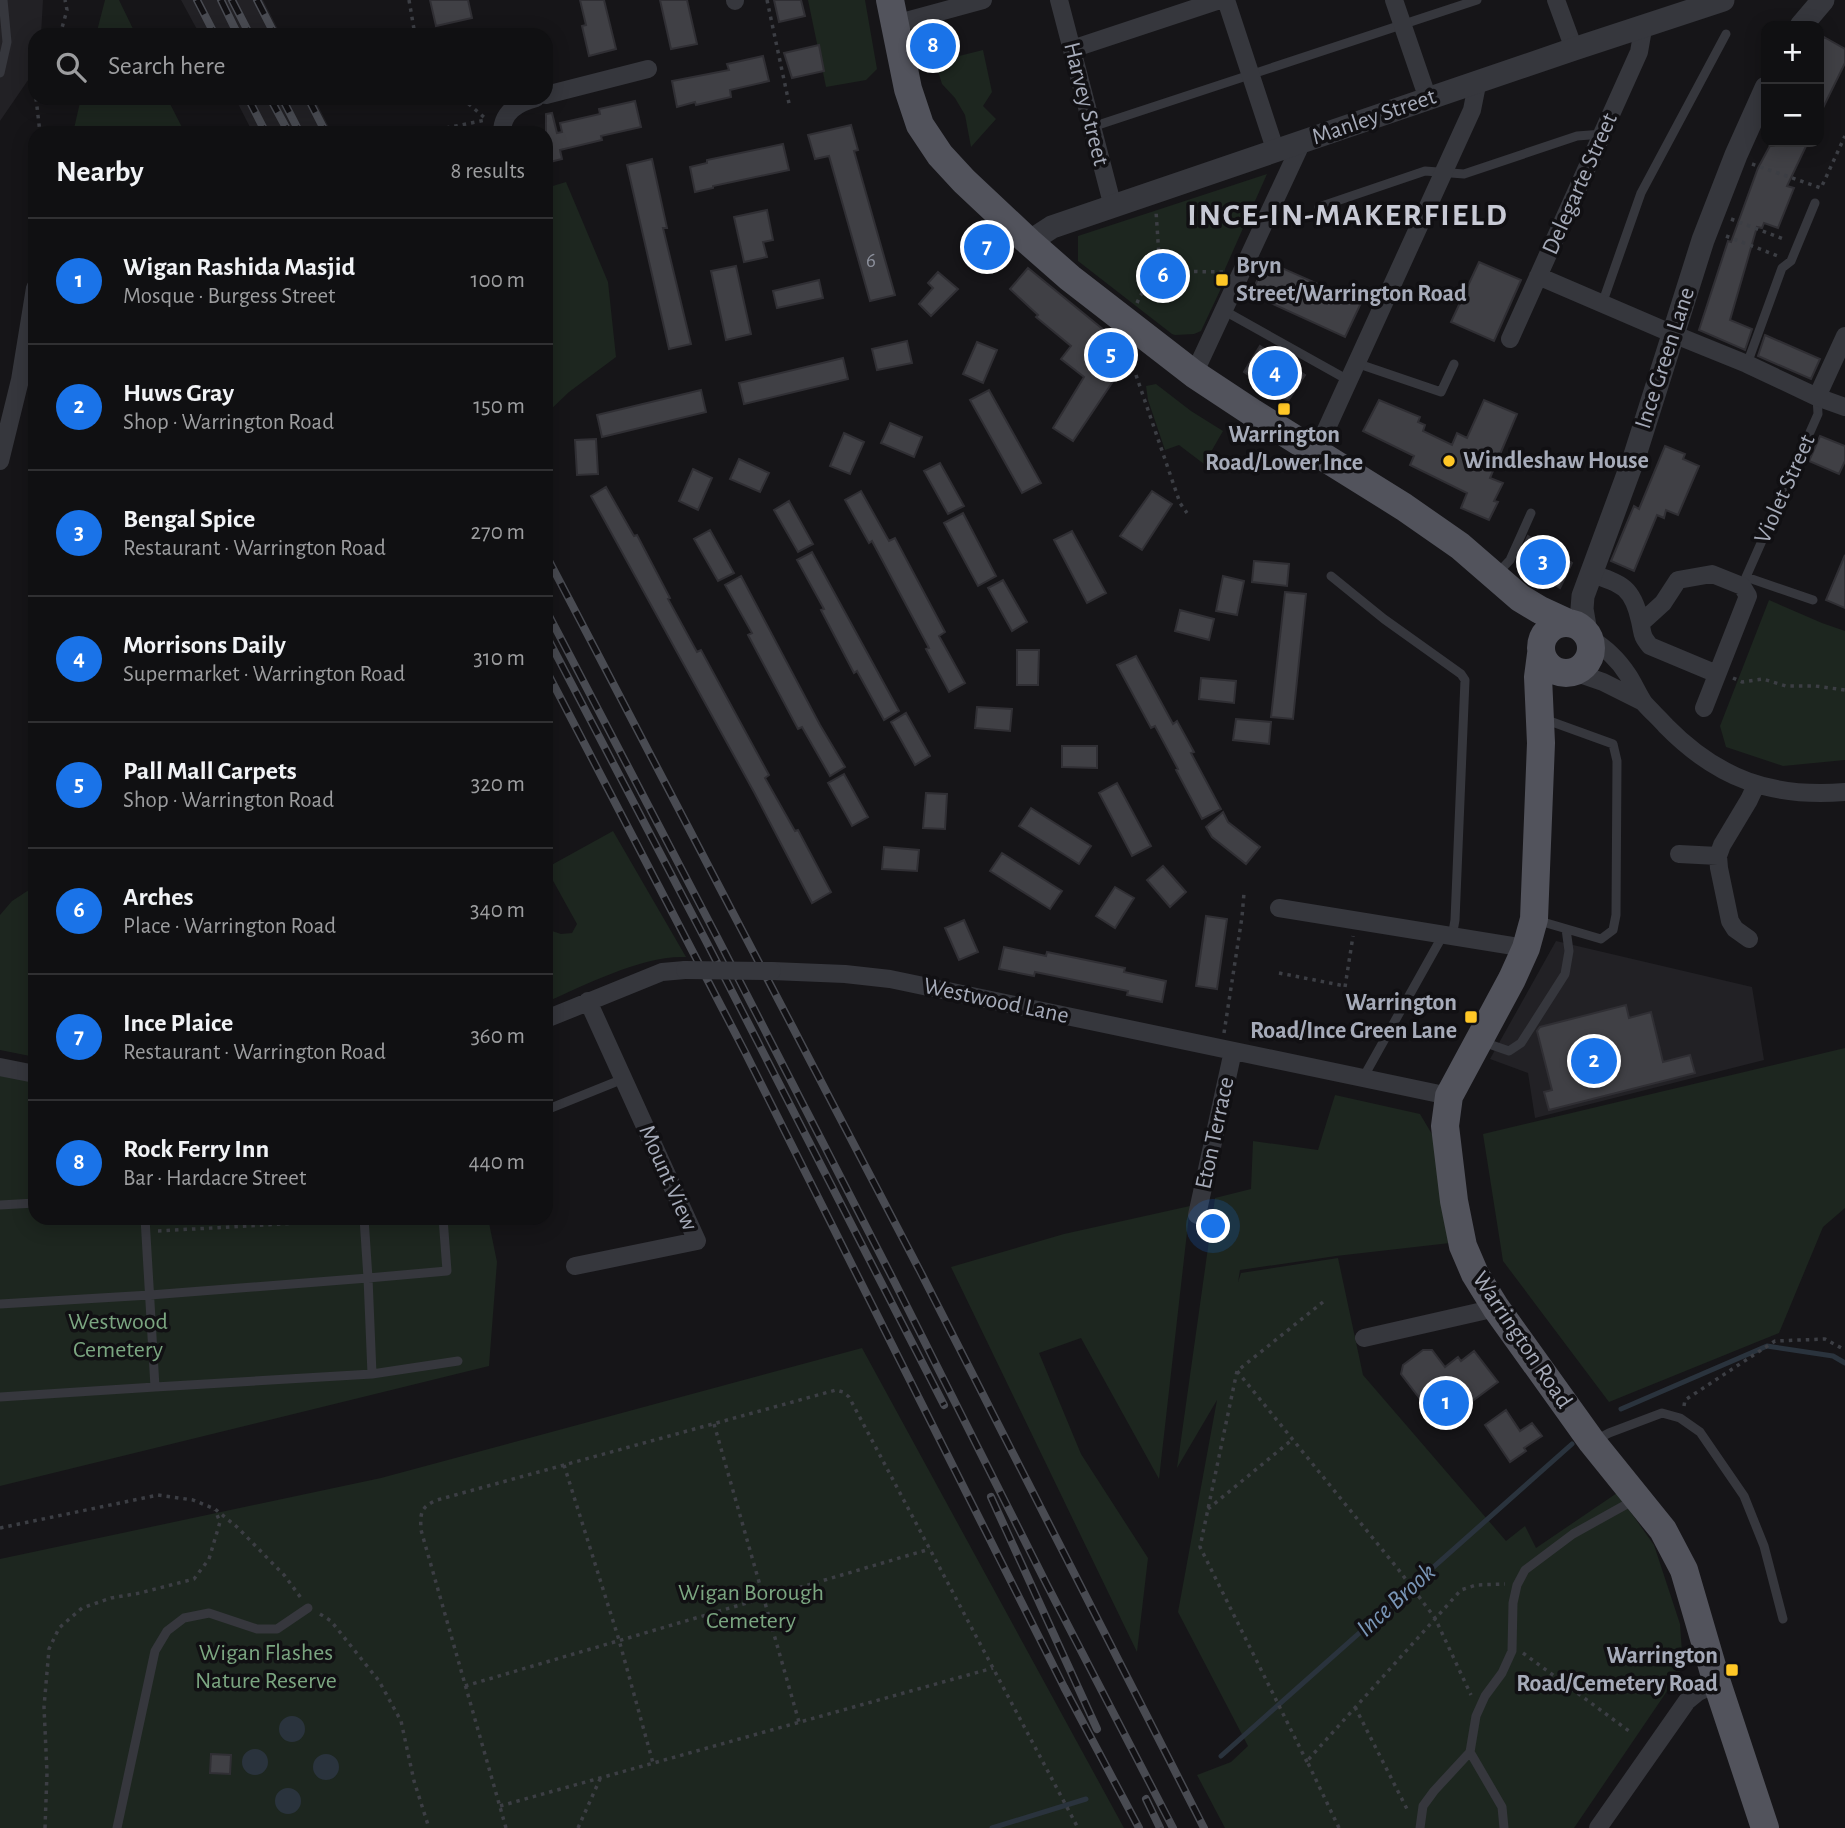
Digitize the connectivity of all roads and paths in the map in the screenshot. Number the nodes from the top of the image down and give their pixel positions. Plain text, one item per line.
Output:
1 (3, 0) edge
2 (65, 0) edge
3 (409, 0) edge
4 (767, 0) edge
5 (1059, 0) edge
6 (1220, 0) edge
7 (1226, 0) edge
8 (1394, 0) edge
9 (1476, 0) edge
10 (1556, 0) edge
11 (1723, 0) edge
12 (1808, 0) edge
13 (1823, 0) edge
14 (976, 1) edge
15 (893, 12) edge
16 (1801, 21) edge
17 (1804, 21) edge
18 (1402, 25) junction
19 (1642, 27) junction
20 (62, 28) edge
21 (414, 28) edge
22 (1726, 34) dead end
23 (1072, 49) junction
24 (1574, 49) junction
25 (648, 69) dead end
26 (0, 73) edge
27 (1251, 75) junction
28 (1475, 82) junction
29 (553, 93) edge
30 (1428, 99) junction
31 (1761, 99) edge
32 (37, 105) edge
33 (470, 105) edge
34 (518, 105) edge
35 (790, 108) dead end
36 (486, 120) junction
37 (503, 125) edge
38 (39, 126) edge
39 (456, 126) edge
40 (1092, 127) junction
41 (1603, 134) junction
42 (1845, 136) edge
43 (1302, 142) junction
44 (1276, 152) junction
45 (1757, 166) dead end
46 (1444, 172) junction
47 (1154, 193) junction
48 (1815, 202) dead end
49 (1113, 207) junction
50 (1320, 207) dead end
51 (1737, 221) dead end
52 (1730, 237) dead end
53 (1029, 242) junction
54 (1798, 244) junction
55 (1788, 263) junction
56 (1160, 271) junction
57 (1241, 272) junction
58 (1538, 276) junction
59 (1602, 304) junction
60 (1134, 309) dead end
61 (1223, 310) junction
62 (28, 331) edge
63 (1672, 334) junction
64 (1845, 336) edge
65 (1510, 339) dead end
66 (1454, 364) dead end
67 (1747, 364) junction
68 (1352, 372) junction
69 (1194, 374) junction
70 (1136, 376) dead end
71 (1817, 397) junction
72 (1845, 407) edge
73 (1316, 452) junction
74 (0, 461) edge
75 (1187, 513) dead end
76 (1531, 513) dead end
77 (1591, 574) junction
78 (1331, 576) dead end
79 (1498, 580) junction
80 (1744, 581) junction
81 (1813, 600) dead end
82 (1641, 623) junction
83 (1581, 631) junction
84 (1541, 652) junction
85 (1719, 668) junction
86 (1573, 672) junction
87 (1845, 690) edge
88 (1643, 702) junction
89 (1704, 708) dead end
90 (1542, 727) junction
91 (1756, 785) junction
92 (1845, 792) edge
93 (1679, 853) dead end
94 (1718, 856) junction
95 (1244, 893) dead end
96 (1279, 908) dead end
97 (1534, 919) junction
98 (1356, 921) junction
99 (1566, 929) junction
100 (1447, 936) junction
101 (1749, 939) dead end
102 (1526, 948) junction
103 (1279, 973) dead end
104 (1345, 986) junction
105 (1354, 997) joint
106 (588, 1002) junction
107 (1403, 1007) junction
108 (553, 1016) edge
109 (1478, 1040) junction
110 (1228, 1050) junction
111 (0, 1067) edge
112 (28, 1073) edge
113 (1363, 1078) junction
114 (623, 1079) junction
115 (1449, 1096) junction
116 (553, 1107) edge
117 (28, 1203) edge
118 (0, 1205) edge
119 (1197, 1216) dead end
120 (146, 1225) edge
121 (254, 1225) edge
122 (364, 1225) edge
123 (444, 1225) edge
124 (146, 1231) junction
125 (575, 1266) dead end
126 (368, 1279) junction
127 (150, 1296) junction
128 (1323, 1302) dead end
129 (0, 1304) edge
130 (1496, 1308) junction
131 (1364, 1338) dead end
132 (1845, 1350) edge
133 (458, 1361) dead end
134 (1237, 1370) junction
135 (372, 1374) junction
136 (155, 1387) junction
137 (0, 1397) edge
138 (1681, 1418) junction
139 (714, 1424) junction
140 (1293, 1439) junction
141 (1592, 1442) junction
142 (564, 1465) junction
143 (1637, 1498) junction
144 (215, 1509) junction
145 (1206, 1510) junction
146 (0, 1528) edge
147 (930, 1549) junction
148 (1517, 1584) junction
149 (764, 1598) junction
150 (308, 1608) junction
151 (1435, 1618) junction
152 (1783, 1619) dead end
153 (619, 1640) junction
154 (1513, 1645) junction
155 (993, 1668) junction
156 (1717, 1683) junction
157 (466, 1685) junction
158 (1355, 1707) junction
159 (1479, 1711) junction
160 (799, 1722) junction
161 (1629, 1731) dead end
162 (1470, 1752) junction
163 (653, 1763) junction
164 (1309, 1766) junction
165 (600, 1778) junction
166 (500, 1806) junction
167 (1411, 1816) dead end
168 (45, 1828) edge
169 (117, 1828) edge
170 (429, 1828) edge
171 (506, 1828) edge
172 (579, 1828) edge
173 (1078, 1828) edge
174 (1339, 1828) edge
175 (1420, 1828) edge
176 (1504, 1828) edge
177 (1598, 1828) edge
178 (1765, 1828) edge

1 - 26 lane
2 - 20 path
3 - 21 path
4 - 35 path
5 - 23 street, Harvey Street
6 - 23 street
7 - 27 street
8 - 18 street
9 - 18 lane
10 - 24 street
11 - 19 street, Manley Street
12 - 16 street
13 - 17 street
14 - 15 street
15 - 53 main road
18 - 27 lane
18 - 30 street
19 - 24 street, Manley Street
19 - 41 street, Delegarte Street
22 - 59 lane
23 - 40 street, Harvey Street
24 - 28 street, Manley Street
25 - 29 street
27 - 40 lane
27 - 44 street
28 - 30 street, Manley Street
28 - 46 street
30 - 43 street, Manley Street
31 - 63 street, Ince Green Lane
32 - 38 path
33 - 36 path
34 - 37 street
36 - 37 path
36 - 39 path
40 - 49 street, Harvey Street
41 - 46 lane
41 - 58 street, Delegarte Street
42 - 45 path
43 - 44 street, Manley Street
43 - 57 street
44 - 47 street, Manley Street
46 - 50 lane
46 - 68 street
47 - 49 street, Manley Street
47 - 56 path
48 - 54 lane
49 - 53 street, Manley Street
51 - 54 path
52 - 55 path
53 - 69 main road
54 - 55 lane
55 - 67 lane
56 - 57 path
56 - 60 path
57 - 61 street
58 - 59 street
58 - 65 street, Delegarte Street
59 - 63 street
61 - 68 lane
61 - 69 street
62 - 74 street
63 - 67 street
63 - 77 street, Ince Green Lane
64 - 71 street, Violet Street
66 - 68 lane
67 - 71 street
68 - 73 street
69 - 73 main road
70 - 75 path
71 - 72 street
71 - 80 lane, Violet Street
73 - 79 main road
76 - 79 lane
77 - 82 street
77 - 83 street, Ince Green Lane
78 - 100 lane
79 - 83 main road
79 - 84 main road
80 - 81 lane, Violet Street
80 - 82 street
80 - 85 street
82 - 85 street
83 - 84 main road
83 - 86 main road
83 - 88 street
84 - 86 main road
84 - 90 main road, Warrington Road
85 - 87 path
85 - 89 street
86 - 88 street
86 - 90 main road, Warrington Road
88 - 91 street
90 - 97 main road, Warrington Road
90 - 99 lane
91 - 92 street
91 - 94 street
93 - 94 street
94 - 101 street
95 - 110 path, Eton Terrace
96 - 98 street
97 - 99 lane
97 - 102 main road, Warrington Road
98 - 100 street
98 - 104 path
99 - 109 lane
100 - 102 street
100 - 107 lane
102 - 109 main road, Warrington Road
103 - 104 path
104 - 105 path
105 - 107 lane
106 - 108 street, Westwood Lane
106 - 110 street, Westwood Lane, bridge
106 - 114 street, Mount View
107 - 113 lane
109 - 115 main road, Warrington Road
110 - 113 street, Westwood Lane
110 - 119 street, Eton Terrace
111 - 112 street
113 - 115 street, Westwood Lane
114 - 116 lane
114 - 125 street, Mount View
115 - 130 main road, Warrington Road
117 - 118 lane
120 - 124 lane
121 - 124 path
122 - 126 lane
123 - 126 lane
124 - 127 lane
126 - 127 lane
126 - 135 lane
127 - 129 lane
127 - 136 lane
128 - 134 path
130 - 131 street
130 - 141 main road, Warrington Road
132 - 138 path
133 - 135 lane
134 - 140 path
134 - 145 path
135 - 136 lane
136 - 137 lane
138 - 141 lane
138 - 152 lane
139 - 142 path
139 - 147 path
139 - 149 path
140 - 145 path
140 - 151 path
141 - 143 main road, Warrington Road
142 - 153 path
142 - 157 path
143 - 148 lane
143 - 156 main road, Warrington Road
144 - 146 path
144 - 150 path
144 - 168 path
145 - 164 path
147 - 149 path
147 - 155 path
148 - 151 path
148 - 154 lane
149 - 153 path
149 - 160 path
150 - 169 lane
150 - 170 path
151 - 158 path
151 - 159 path
153 - 157 path
153 - 163 path
154 - 159 lane
154 - 161 path
155 - 160 path
155 - 173 path
156 - 177 street
156 - 178 main road, Warrington Road
157 - 166 path
158 - 164 path
158 - 167 path
159 - 162 lane
160 - 163 path
162 - 175 lane
162 - 176 lane
163 - 165 path
164 - 174 path
165 - 166 path
165 - 172 path
166 - 171 path

